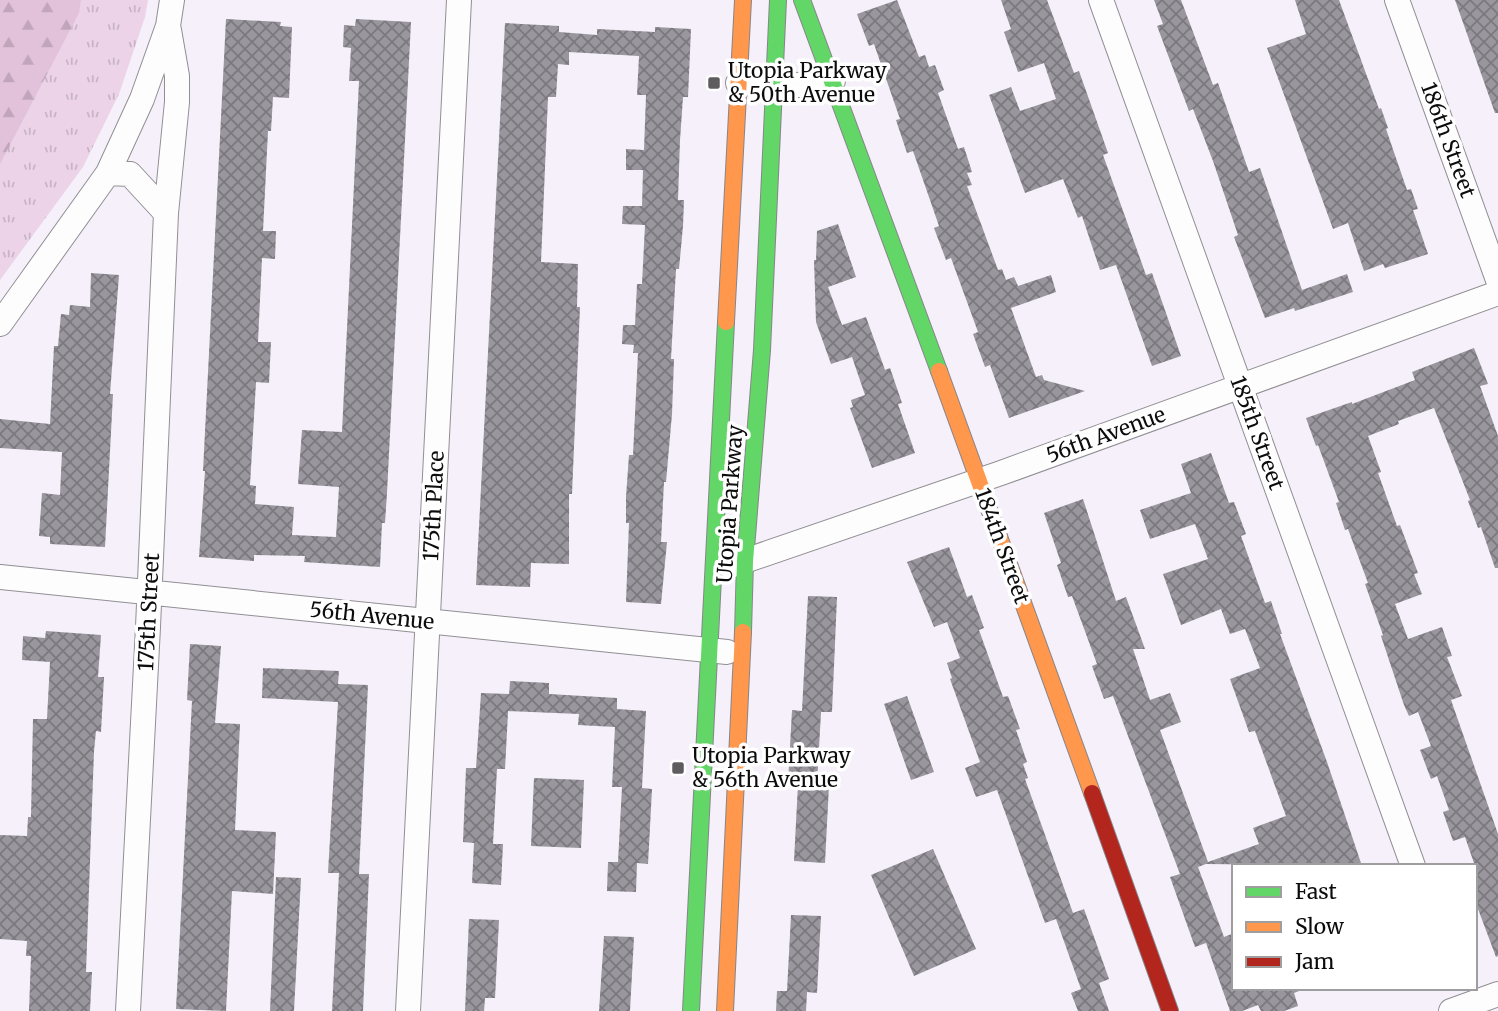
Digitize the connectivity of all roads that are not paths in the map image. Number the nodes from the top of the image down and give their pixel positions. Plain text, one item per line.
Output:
1 (172, 0) edge
2 (459, 0) edge
3 (743, 0) edge
4 (778, 0) edge
5 (802, 0) edge
6 (1101, 0) edge
7 (1398, 0) edge
8 (168, 26) junction
9 (833, 81) junction
10 (738, 83) junction
11 (773, 84) junction
12 (108, 173) junction
13 (166, 213) junction
14 (1498, 280) edge
15 (1498, 293) edge
16 (0, 324) edge
17 (1240, 386) junction
18 (979, 481) junction
19 (745, 561) junction
20 (713, 572) junction
21 (0, 577) edge
22 (150, 593) junction
23 (428, 621) junction
24 (710, 650) junction
25 (743, 653) junction
26 (1412, 864) edge
27 (1498, 994) edge
28 (1460, 1004) edge
29 (128, 1011) edge
30 (408, 1011) edge
31 (691, 1011) edge
32 (725, 1011) edge
33 (1170, 1011) edge

1 - 8 street
2 - 23 street, 175th Place
3 - 10 main road, Utopia Parkway
4 - 11 main road, Utopia Parkway
5 - 9 main road, 184th Street
6 - 17 street, 185th Street
7 - 14 street, 186th Street
8 - 12 street
8 - 13 street, 175th Street
9 - 11 street
9 - 18 main road, 184th Street
10 - 11 street
10 - 20 main road, Utopia Parkway
11 - 19 main road, Utopia Parkway
12 - 13 street
12 - 16 street
13 - 22 street, 175th Street
15 - 17 street, 56th Avenue
17 - 18 street, 56th Avenue
17 - 26 street, 185th Street
18 - 19 street, 56th Avenue
18 - 33 main road, 184th Street
19 - 20 street, 56th Avenue
19 - 25 main road, Utopia Parkway
20 - 24 main road, Utopia Parkway
21 - 22 street, 56th Avenue
22 - 23 street, 56th Avenue
22 - 29 street, 175th Street
23 - 24 street, 56th Avenue
23 - 30 street, 175th Place
24 - 25 street, 56th Avenue
24 - 31 main road, Utopia Parkway
25 - 32 main road, Utopia Parkway
27 - 28 street

